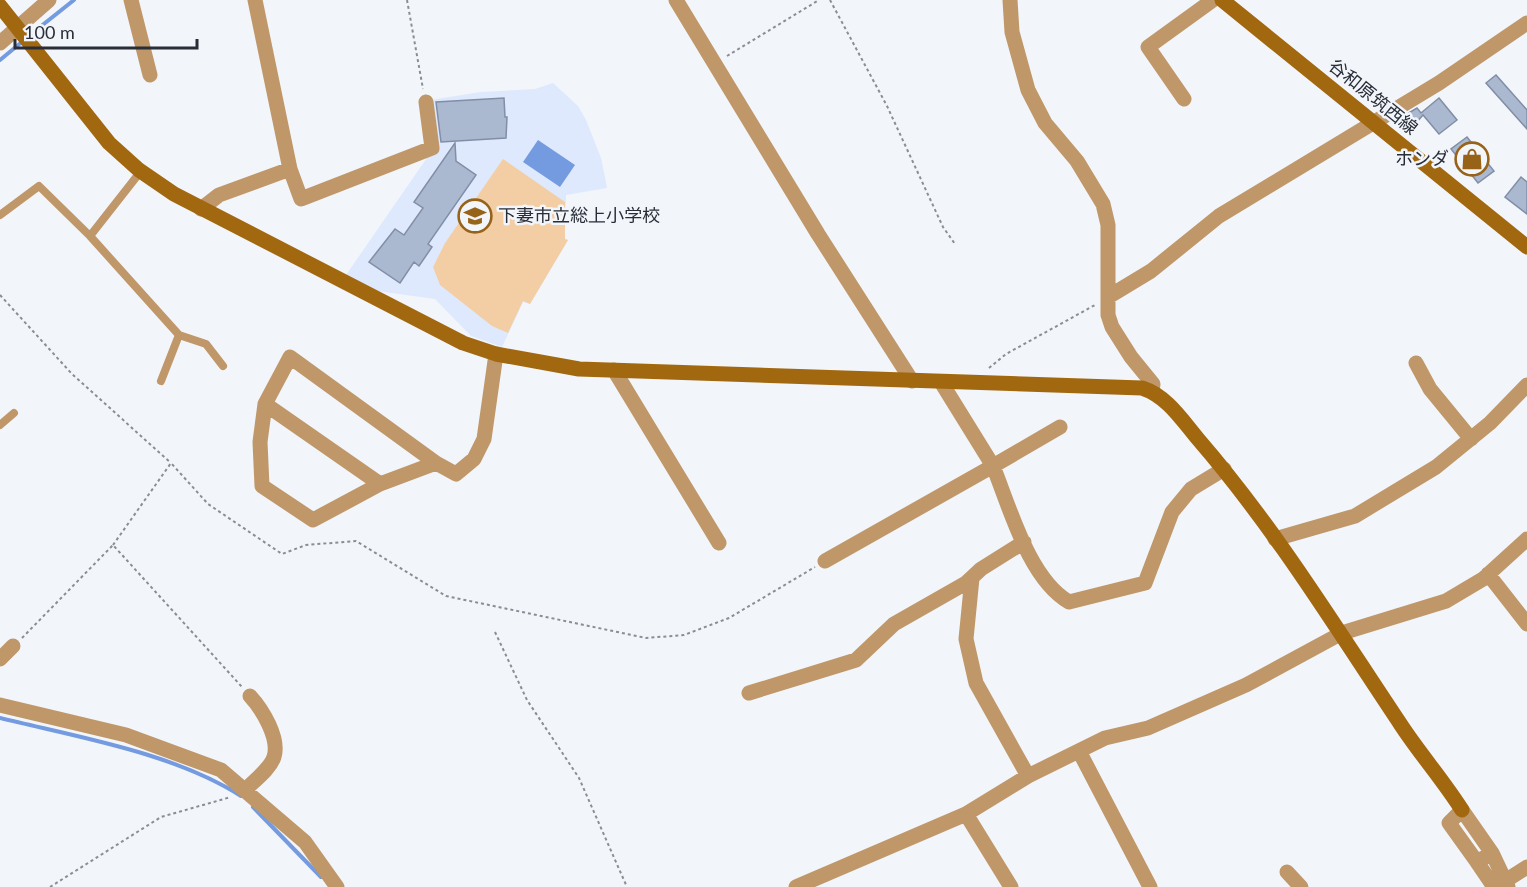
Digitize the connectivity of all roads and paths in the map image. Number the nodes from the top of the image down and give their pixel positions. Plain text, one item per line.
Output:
1 (49, 0) edge
2 (131, 0) edge
3 (255, 0) edge
4 (407, 0) edge
5 (676, 0) edge
6 (819, 0) edge
7 (830, 0) edge
8 (1010, 0) edge
9 (1213, 0) edge
10 (1222, 0) edge
11 (0, 6) edge
12 (1527, 22) edge
13 (18, 27) junction
14 (0, 43) edge
15 (714, 64) junction
16 (150, 75) dead end
17 (1184, 99) dead end
18 (426, 102) joint
19 (1372, 122) junction
20 (290, 169) junction
21 (141, 171) junction
22 (201, 209) junction
23 (0, 215) edge
24 (90, 236) junction
25 (955, 244) dead end
26 (1527, 247) edge
27 (0, 295) edge
28 (1108, 297) junction
29 (179, 335) junction
30 (496, 354) junction
31 (1416, 363) dead end
32 (223, 366) dead end
33 (988, 369) dead end
34 (614, 370) junction
35 (161, 381) dead end
36 (912, 381) junction
37 (941, 382) junction
38 (1527, 385) edge
39 (1152, 392) junction
40 (265, 404) junction
41 (15, 412) dead end
42 (0, 425) edge
43 (1060, 427) dead end
44 (1471, 439) junction
45 (171, 463) junction
46 (436, 463) junction
47 (993, 466) junction
48 (1224, 469) junction
49 (380, 484) junction
50 (1275, 539) junction
51 (1527, 539) edge
52 (1024, 542) junction
53 (718, 543) dead end
54 (113, 545) junction
55 (825, 561) joint
56 (1488, 574) junction
57 (972, 578) junction
58 (1527, 624) edge
59 (495, 632) dead end
60 (1342, 633) junction
61 (13, 646) joint
62 (0, 659) edge
63 (749, 693) dead end
64 (250, 696) joint
65 (0, 705) edge
66 (1079, 751) junction
67 (1028, 776) junction
68 (246, 789) junction
69 (231, 797) dead end
70 (1462, 810) junction
71 (966, 814) junction
72 (1492, 853) junction
73 (1478, 862) junction
74 (1527, 867) edge
75 (1287, 872) dead end
76 (1502, 885) edge
77 (50, 887) edge
78 (337, 887) edge
79 (627, 887) edge
80 (796, 887) edge
81 (1011, 887) edge
82 (1150, 887) edge
83 (1301, 887) edge

1 - 13 street
2 - 16 street
3 - 20 street
4 - 18 path
5 - 15 street
6 - 15 path
7 - 25 path
8 - 28 street
9 - 17 street
10 - 19 street, 谷和原筑西線
11 - 13 street
12 - 19 street
13 - 14 street
13 - 21 street
15 - 36 street
18 - 20 street
19 - 26 street, 谷和原筑西線
19 - 28 street
20 - 22 street
21 - 22 street
21 - 24 lane
22 - 30 street
23 - 24 lane
24 - 29 lane
27 - 45 path
28 - 33 path
28 - 39 street
29 - 32 lane
29 - 35 lane
30 - 34 street
30 - 46 street
31 - 44 street
34 - 36 street
34 - 53 street
36 - 37 street
37 - 39 street
37 - 47 street
38 - 44 street
39 - 48 street
40 - 46 street
40 - 49 street
40 - 49 street
41 - 42 lane
43 - 47 street
44 - 50 street
45 - 54 path
45 - 55 path
46 - 49 street
47 - 52 street
47 - 55 street
48 - 50 street
48 - 52 street
50 - 60 street
51 - 56 street
52 - 57 street
54 - 61 path
54 - 64 path
56 - 58 street
56 - 60 street
57 - 63 street
57 - 67 street
59 - 79 path
60 - 66 street
60 - 70 street
61 - 62 street
64 - 68 street
65 - 68 street
66 - 67 street
66 - 82 street
67 - 71 street
68 - 78 street
69 - 77 path
70 - 72 street
70 - 73 street
71 - 80 street
71 - 81 street
72 - 73 street
72 - 76 street
73 - 76 street
74 - 76 street
75 - 83 street

